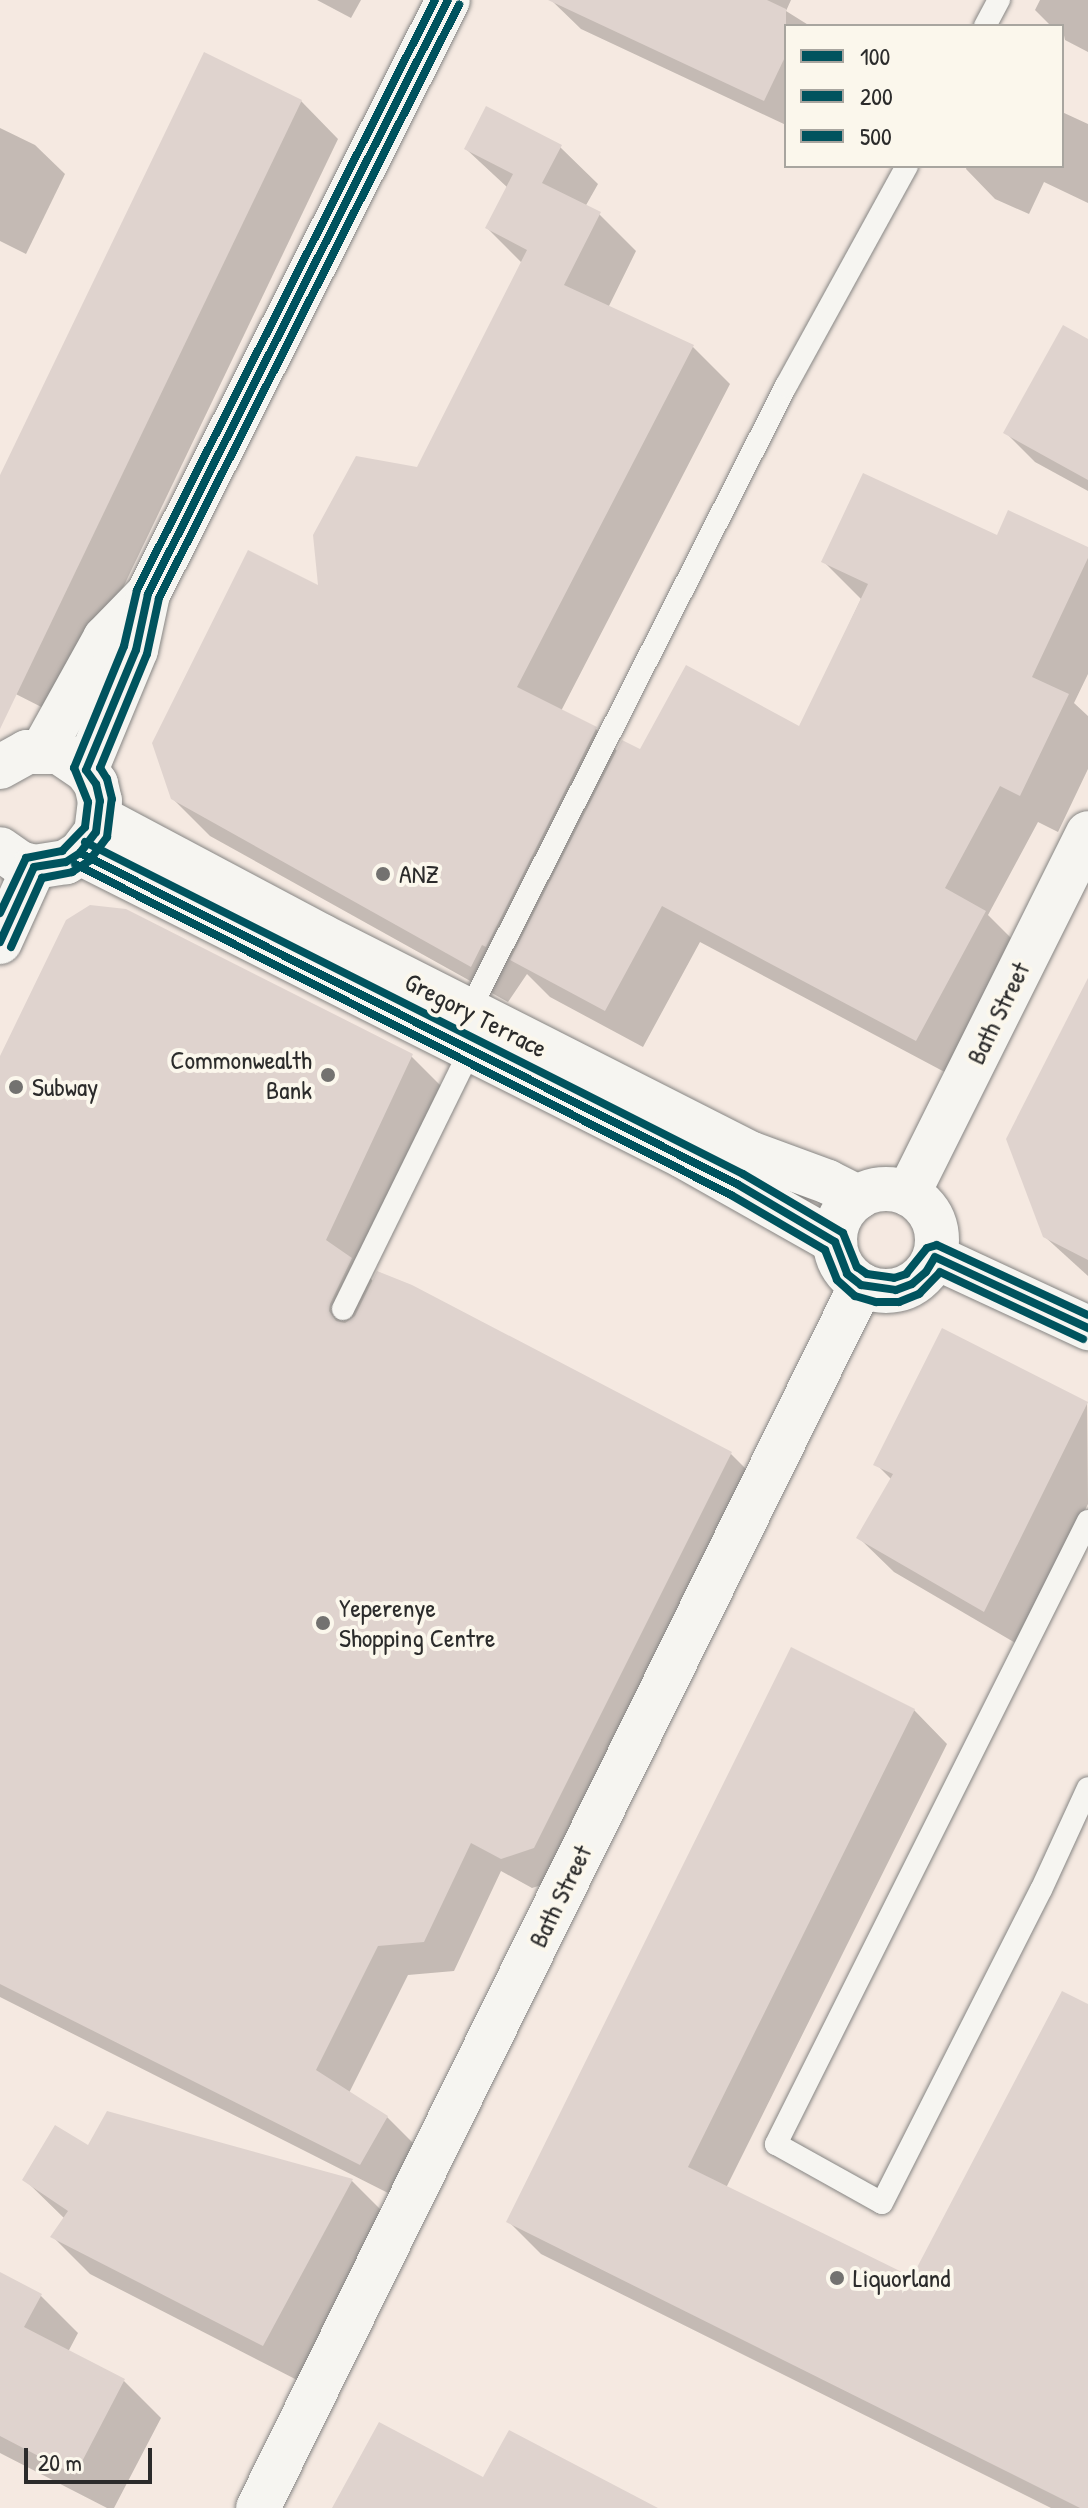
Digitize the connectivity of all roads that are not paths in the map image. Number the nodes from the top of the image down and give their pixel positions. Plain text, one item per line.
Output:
1 (448, 0) edge
2 (999, 0) edge
3 (986, 24) edge
4 (906, 168) edge
5 (148, 594) junction
6 (43, 750) junction
7 (0, 767) edge
8 (86, 770) junction
9 (1088, 833) edge
10 (90, 836) junction
11 (17, 858) edge
12 (0, 942) edge
13 (464, 1049) junction
14 (908, 1194) junction
15 (858, 1197) junction
16 (835, 1242) junction
17 (935, 1257) junction
18 (861, 1285) junction
19 (343, 1309) dead end
20 (1088, 1328) edge
21 (1088, 1521) edge
22 (1088, 1788) edge
23 (258, 2508) edge

1 - 5 street
2 - 3 lane
4 - 13 lane
5 - 6 street
5 - 8 street
6 - 7 street
6 - 8 street
8 - 10 street
9 - 14 street, Bath Street
10 - 11 street
10 - 13 street, Gregory Terrace
11 - 12 street
13 - 15 street, Gregory Terrace
13 - 16 street, Gregory Terrace
13 - 19 lane
14 - 15 street
14 - 17 street
15 - 16 street
16 - 18 street
17 - 18 street
17 - 20 street
18 - 23 street, Bath Street
21 - 22 lane

